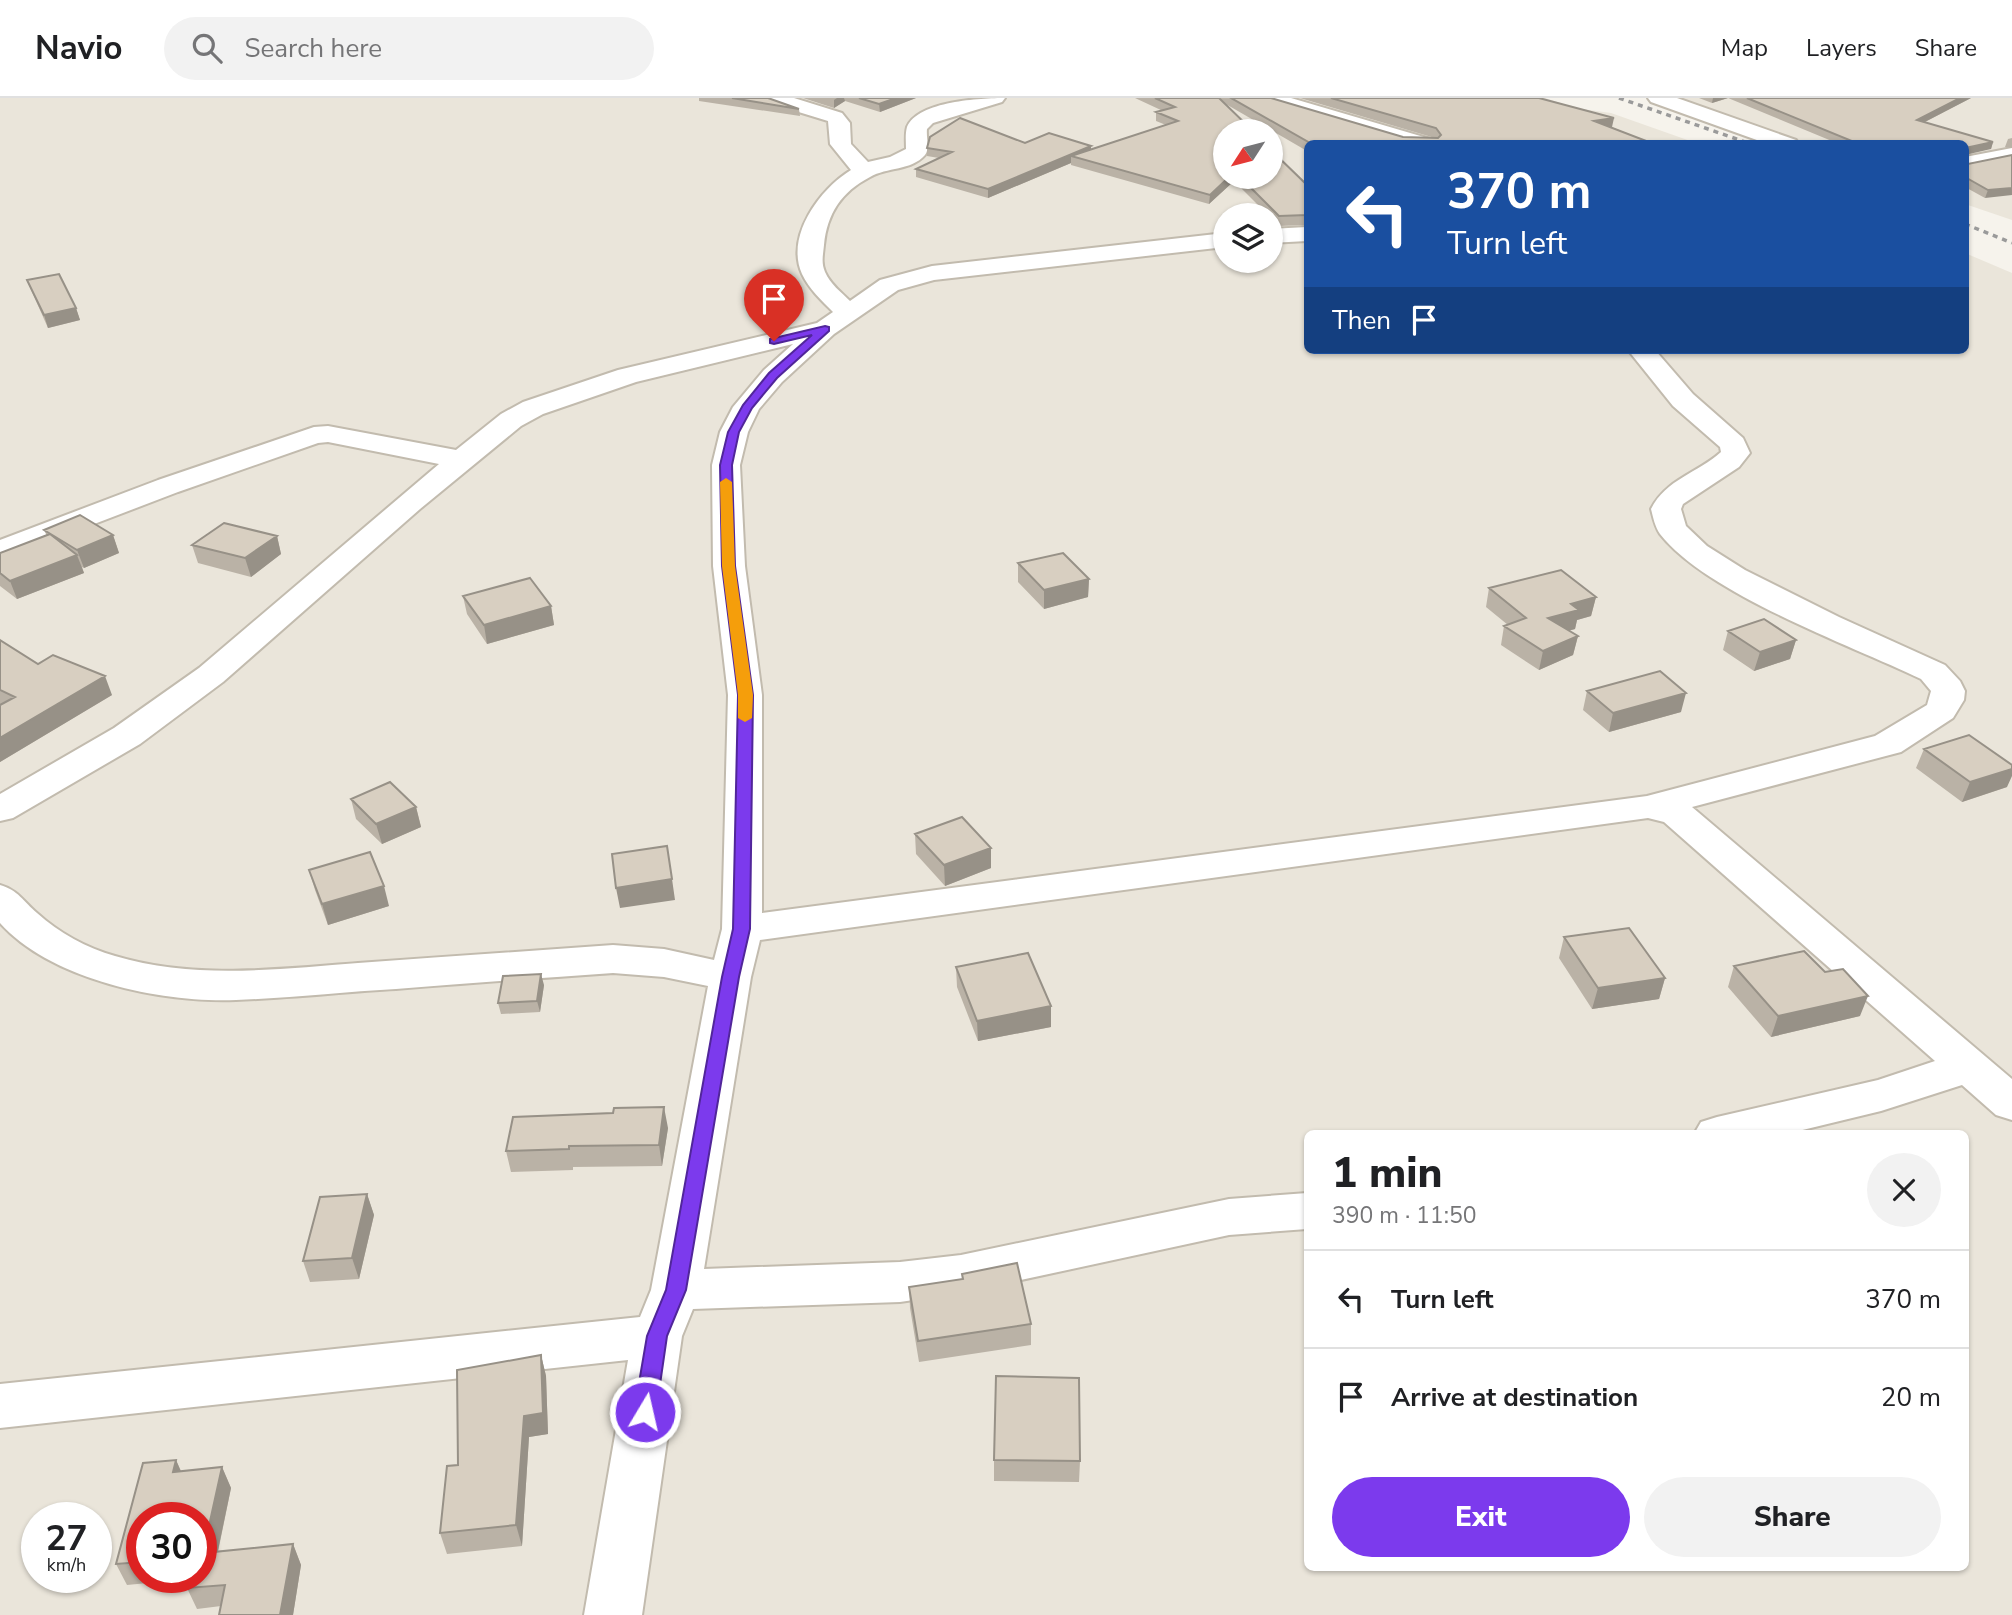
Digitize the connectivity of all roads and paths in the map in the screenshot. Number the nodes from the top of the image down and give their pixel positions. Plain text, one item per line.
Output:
1 (774, 98) edge
2 (995, 98) edge
3 (1270, 98) edge
4 (1658, 98) edge
5 (1415, 140) edge
6 (1778, 140) edge
7 (2012, 154) edge
8 (1969, 162) edge
9 (864, 171) junction
10 (1304, 234) edge
11 (1283, 235) edge
12 (1213, 241) edge
13 (836, 321) junction
14 (1644, 354) edge
15 (461, 460) junction
16 (0, 551) edge
17 (1648, 807) junction
18 (0, 810) edge
19 (0, 898) edge
20 (742, 929) junction
21 (730, 977) junction
22 (1971, 1066) junction
23 (2012, 1104) edge
24 (1734, 1130) edge
25 (1304, 1211) edge
26 (676, 1290) junction
27 (657, 1336) junction
28 (0, 1406) edge
29 (613, 1615) edge

1 - 9 street
2 - 9 street
3 - 5 street
4 - 6 street
7 - 8 street
9 - 13 street
10 - 11 street
12 - 13 street
13 - 15 street
13 - 20 street
14 - 17 street
15 - 16 street
15 - 18 street
17 - 20 street
17 - 22 street
19 - 21 street
20 - 21 street
21 - 26 street
22 - 23 street
22 - 24 street
25 - 26 street
26 - 27 street
27 - 28 street
27 - 29 street

